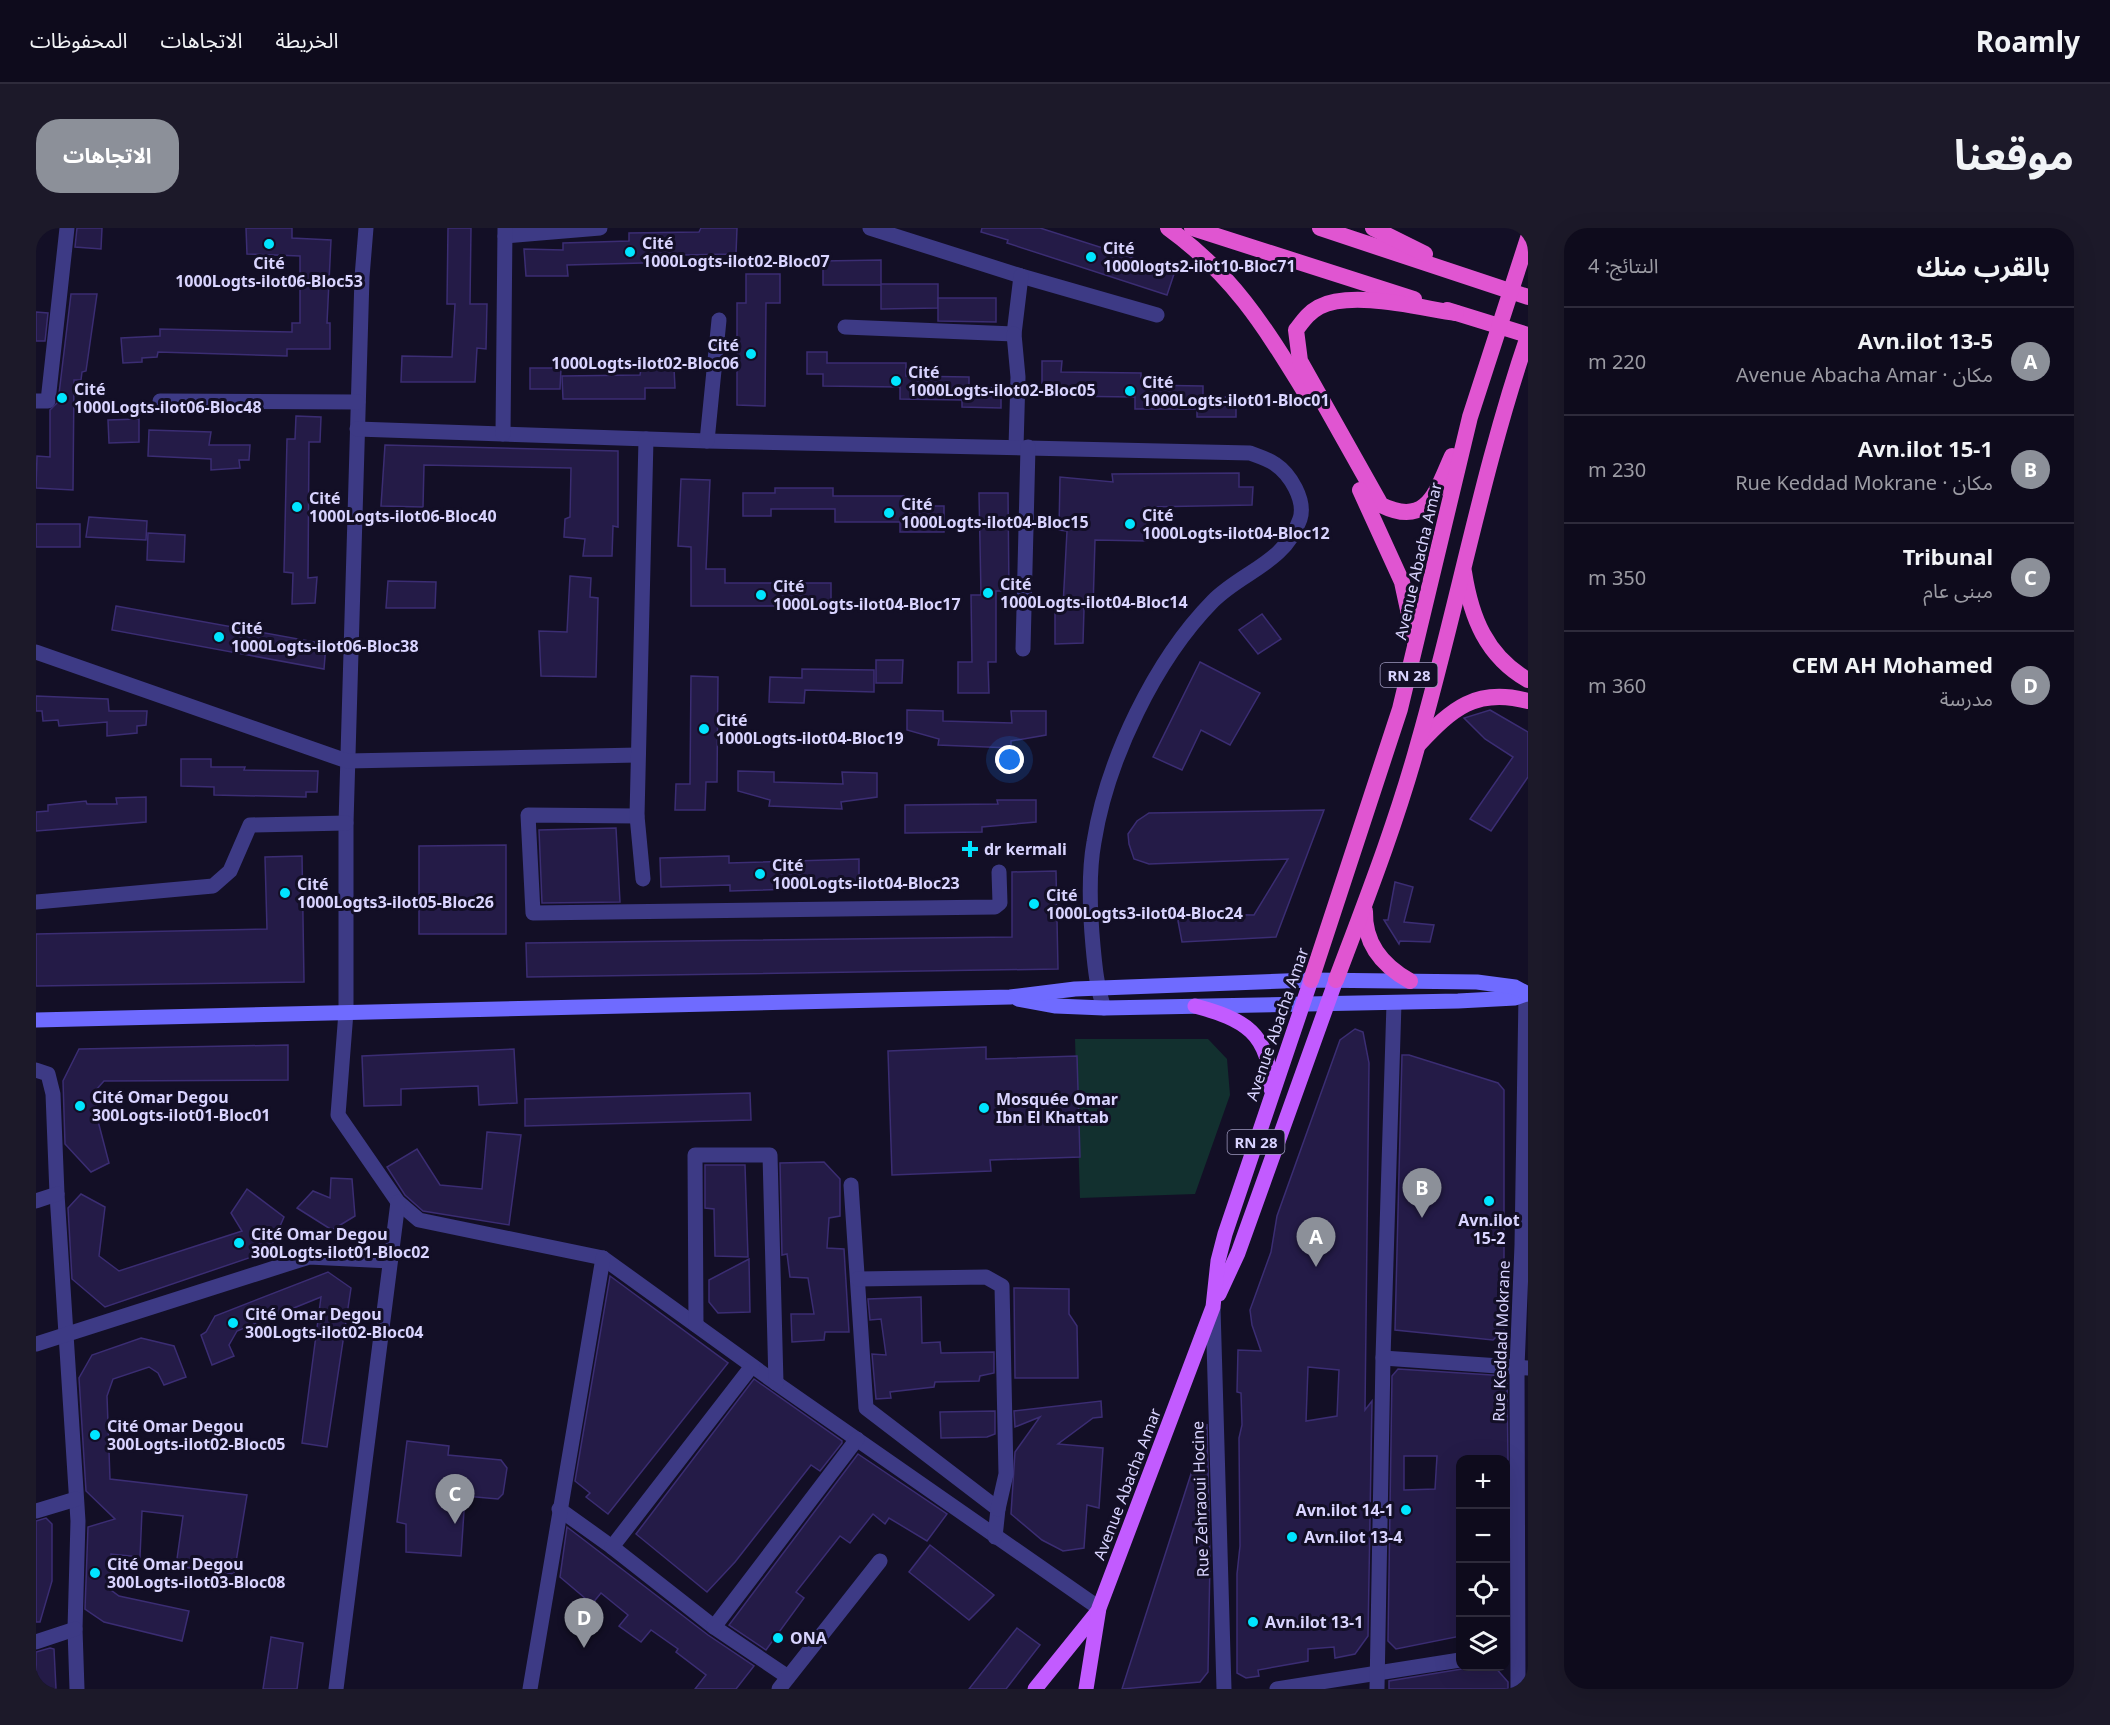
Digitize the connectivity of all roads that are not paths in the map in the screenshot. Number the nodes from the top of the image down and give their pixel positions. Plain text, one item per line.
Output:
1 (67, 228) edge
2 (366, 228) edge
3 (600, 228) edge
4 (870, 228) edge
5 (1168, 228) edge
6 (1192, 228) edge
7 (1320, 228) edge
8 (1373, 228) edge
9 (505, 232) edge
10 (1526, 244) edge
11 (1021, 276) junction
12 (1477, 280) junction
13 (1528, 297) edge
14 (1456, 313) junction
15 (1157, 315) dead end
16 (719, 320) dead end
17 (845, 327) dead end
18 (1014, 334) junction
19 (1528, 336) edge
20 (36, 401) edge
21 (160, 401) dead end
22 (358, 402) junction
23 (1470, 417) junction
24 (357, 429) junction
25 (503, 434) junction
26 (646, 439) junction
27 (707, 441) junction
28 (1022, 447) junction
29 (1462, 565) junction
30 (1023, 649) dead end
31 (1416, 649) junction
32 (36, 652) edge
33 (1528, 680) edge
34 (1528, 701) edge
35 (1418, 745) junction
36 (638, 755) junction
37 (347, 762) junction
38 (637, 816) junction
39 (346, 823) junction
40 (999, 872) dead end
41 (643, 879) dead end
42 (36, 902) edge
43 (1365, 903) junction
44 (1311, 980) junction
45 (1336, 980) junction
46 (1410, 981) junction
47 (1097, 988) junction
48 (1527, 994) edge
49 (1010, 998) junction
50 (1304, 1003) junction
51 (1328, 1003) junction
52 (1394, 1003) junction
53 (1195, 1006) junction
54 (1104, 1008) junction
55 (346, 1012) junction
56 (36, 1020) edge
57 (36, 1070) edge
58 (1271, 1100) junction
59 (850, 1185) dead end
60 (57, 1194) junction
61 (36, 1201) edge
62 (398, 1202) junction
63 (603, 1258) junction
64 (390, 1261) junction
65 (858, 1279) junction
66 (1213, 1308) junction
67 (696, 1325) junction
68 (67, 1335) junction
69 (36, 1344) edge
70 (1383, 1358) junction
71 (752, 1366) junction
72 (1522, 1367) edge
73 (776, 1383) junction
74 (857, 1439) junction
75 (76, 1499) junction
76 (559, 1509) junction
77 (998, 1509) junction
78 (36, 1511) edge
79 (995, 1537) junction
80 (612, 1547) junction
81 (880, 1561) dead end
82 (1100, 1608) junction
83 (714, 1627) junction
84 (75, 1629) junction
85 (36, 1642) edge
86 (1517, 1651) edge
87 (1456, 1661) edge
88 (1378, 1673) junction
89 (784, 1683) edge
90 (77, 1689) edge
91 (336, 1689) edge
92 (530, 1689) edge
93 (1035, 1689) edge
94 (1086, 1689) edge
95 (1224, 1689) edge
96 (1277, 1689) edge
97 (1377, 1689) edge
98 (1518, 1689) edge

1 - 20 street
2 - 22 street
3 - 9 street
4 - 11 street
5 - 31 highway
6 - 14 highway
7 - 12 highway
8 - 12 highway
9 - 25 street
10 - 23 highway, Avenue Abacha Amar / RN 28
11 - 15 street
11 - 18 street
12 - 13 highway
14 - 19 highway
14 - 23 highway
16 - 27 street
17 - 18 street
18 - 28 street
19 - 29 highway
21 - 22 street
22 - 24 street
23 - 31 highway, Avenue Abacha Amar / RN 28
24 - 25 street
24 - 37 street
25 - 26 street
26 - 27 street
26 - 36 street
27 - 28 street
28 - 30 street
28 - 47 street
29 - 33 highway
29 - 35 highway
31 - 44 highway, Avenue Abacha Amar / RN 28
32 - 37 street
34 - 35 highway
35 - 43 highway
36 - 37 street
36 - 38 street
37 - 39 street
38 - 40 street
38 - 41 street
39 - 42 street
39 - 55 street
43 - 45 highway
43 - 46 highway
44 - 45 main road
44 - 47 main road
44 - 50 main road, Avenue Abacha Amar / RN 28
45 - 46 main road
45 - 51 main road
46 - 48 main road
47 - 49 main road
47 - 54 street
48 - 52 main road
48 - 72 street, Rue Keddad Mokrane
49 - 54 main road
49 - 55 main road
50 - 51 main road
50 - 53 main road
50 - 58 main road, Avenue Abacha Amar / RN 28
51 - 52 main road
51 - 66 main road
52 - 70 street
53 - 54 main road
53 - 58 main road
55 - 56 main road
55 - 62 street
57 - 60 street
58 - 66 main road, Avenue Abacha Amar / RN 28
59 - 65 street
60 - 61 street
60 - 68 street
62 - 63 street
62 - 64 street
63 - 67 street
63 - 76 street
64 - 68 street
64 - 91 street
65 - 77 street
65 - 77 street
66 - 82 main road, Avenue Abacha Amar / RN 28
66 - 95 street, Rue Zehraoui Hocine
67 - 71 street
67 - 73 street
68 - 69 street
68 - 75 street
70 - 72 street
70 - 88 street
71 - 73 street
71 - 80 street
72 - 86 street, Rue Keddad Mokrane
73 - 74 street
74 - 79 street
74 - 83 street
75 - 78 street
75 - 84 street
76 - 80 street
76 - 92 street
77 - 79 street
79 - 82 street
80 - 83 street
81 - 89 street
82 - 93 main road
82 - 94 main road, Avenue Abacha Amar / RN 28
83 - 89 street
84 - 85 street
84 - 90 street
86 - 98 street, Rue Keddad Mokrane
87 - 88 street
88 - 96 street
88 - 97 street

